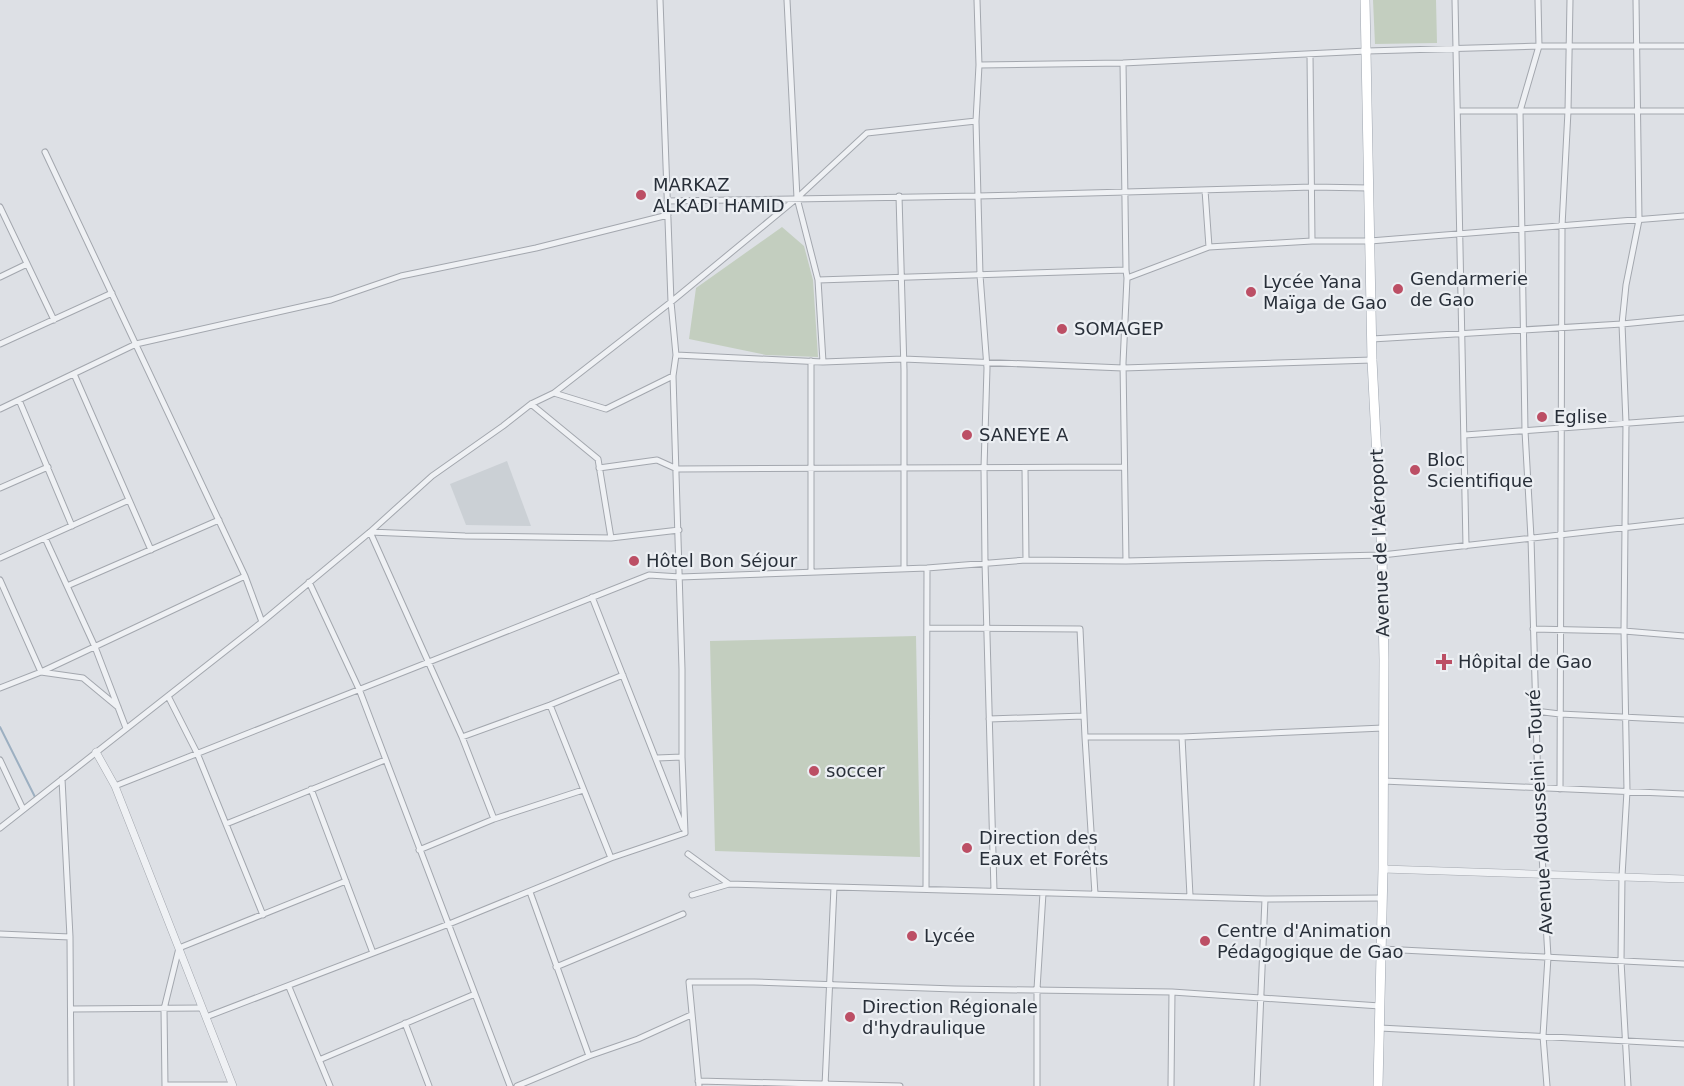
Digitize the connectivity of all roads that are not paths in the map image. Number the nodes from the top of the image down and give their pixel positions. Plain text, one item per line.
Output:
1 (660, 0) edge
2 (787, 0) edge
3 (977, 0) edge
4 (1365, 0) edge
5 (1455, 0) edge
6 (1538, 0) edge
7 (1570, 0) edge
8 (1636, 0) edge
9 (1539, 46) junction
10 (1635, 46) junction
11 (1684, 46) edge
12 (1569, 47) junction
13 (1455, 49) junction
14 (1367, 51) junction
15 (1310, 55) junction
16 (1123, 63) junction
17 (979, 65) junction
18 (1458, 111) junction
19 (1520, 111) junction
20 (1568, 111) junction
21 (1637, 111) junction
22 (1684, 111) edge
23 (976, 121) junction
24 (45, 152) dead end
25 (1312, 187) junction
26 (1370, 189) junction
27 (1205, 190) junction
28 (1125, 191) junction
29 (899, 196) junction
30 (978, 196) junction
31 (797, 198) junction
32 (667, 201) junction
33 (0, 207) edge
34 (668, 215) junction
35 (1684, 216) edge
36 (1639, 220) junction
37 (1562, 226) junction
38 (1523, 228) junction
39 (1460, 234) junction
40 (1312, 241) junction
41 (1371, 241) junction
42 (1209, 247) junction
43 (27, 264) junction
44 (1126, 270) junction
45 (980, 275) junction
46 (0, 277) edge
47 (900, 278) junction
48 (1127, 278) junction
49 (818, 280) junction
50 (112, 293) junction
51 (671, 302) junction
52 (1684, 318) edge
53 (54, 320) junction
54 (1622, 324) junction
55 (1562, 327) junction
56 (1523, 330) junction
57 (1462, 334) junction
58 (1372, 339) junction
59 (136, 344) junction
60 (0, 345) edge
61 (676, 355) junction
62 (903, 359) junction
63 (1372, 360) junction
64 (811, 361) junction
65 (823, 362) junction
66 (986, 364) junction
67 (1123, 368) junction
68 (74, 374) junction
69 (673, 376) junction
70 (554, 393) junction
71 (19, 400) junction
72 (531, 404) junction
73 (0, 409) edge
74 (1684, 418) edge
75 (1626, 423) junction
76 (1561, 428) junction
77 (1525, 431) junction
78 (1465, 435) junction
79 (48, 467) junction
80 (1123, 467) junction
81 (599, 468) junction
82 (810, 468) junction
83 (903, 468) junction
84 (984, 468) junction
85 (1025, 468) junction
86 (676, 469) junction
87 (0, 488) edge
88 (129, 500) junction
89 (219, 520) junction
90 (1684, 521) edge
91 (72, 526) junction
92 (1625, 527) junction
93 (679, 531) junction
94 (370, 532) junction
95 (1562, 535) junction
96 (45, 538) junction
97 (611, 538) junction
98 (1531, 538) junction
99 (1466, 546) junction
100 (151, 549) junction
101 (1382, 555) junction
102 (0, 558) edge
103 (1026, 560) junction
104 (1126, 561) junction
105 (985, 562) junction
106 (927, 568) junction
107 (904, 569) junction
108 (811, 572) junction
109 (245, 576) junction
110 (680, 577) junction
111 (0, 580) edge
112 (309, 582) junction
113 (67, 586) junction
114 (592, 597) junction
115 (262, 622) junction
116 (927, 628) junction
117 (986, 628) junction
118 (1561, 628) junction
119 (1533, 629) junction
120 (1624, 631) junction
121 (1684, 636) edge
122 (94, 647) junction
123 (429, 662) junction
124 (41, 672) junction
125 (623, 675) junction
126 (0, 688) edge
127 (359, 689) junction
128 (168, 696) junction
129 (550, 705) junction
130 (119, 708) junction
131 (1535, 711) junction
132 (1560, 714) junction
133 (1084, 716) junction
134 (1625, 716) junction
135 (989, 719) junction
136 (1684, 720) edge
137 (1383, 728) junction
138 (126, 729) junction
139 (462, 737) junction
140 (1085, 737) junction
141 (1182, 737) junction
142 (96, 752) junction
143 (197, 753) junction
144 (682, 757) junction
145 (657, 758) junction
146 (0, 760) edge
147 (385, 760) junction
148 (62, 779) junction
149 (1383, 781) junction
150 (115, 786) junction
151 (1538, 787) junction
152 (311, 789) junction
153 (1560, 789) junction
154 (583, 790) junction
155 (1627, 790) junction
156 (1684, 794) edge
157 (23, 809) junction
158 (494, 819) junction
159 (226, 824) junction
160 (0, 828) edge
161 (685, 833) junction
162 (419, 850) junction
163 (688, 854) dead end
164 (611, 858) junction
165 (1383, 869) junction
166 (1543, 875) junction
167 (1622, 876) junction
168 (1684, 879) edge
169 (346, 881) junction
170 (729, 884) junction
171 (834, 887) junction
172 (926, 888) junction
173 (530, 891) junction
174 (993, 891) junction
175 (1043, 893) junction
176 (1095, 894) junction
177 (692, 895) dead end
178 (1190, 896) junction
179 (1382, 898) junction
180 (1265, 899) junction
181 (683, 914) dead end
182 (263, 915) junction
183 (449, 924) junction
184 (0, 934) edge
185 (70, 937) junction
186 (179, 948) junction
187 (1382, 949) junction
188 (373, 953) junction
189 (1548, 957) junction
190 (1621, 961) junction
191 (1684, 964) edge
192 (556, 967) junction
193 (829, 984) junction
194 (288, 987) junction
195 (1038, 989) junction
196 (1172, 992) junction
197 (475, 994) junction
198 (1260, 999) junction
199 (1380, 1005) junction
200 (202, 1008) junction
201 (71, 1009) junction
202 (164, 1010) junction
203 (691, 1015) junction
204 (206, 1017) junction
205 (405, 1023) junction
206 (1380, 1028) junction
207 (1543, 1036) junction
208 (1625, 1041) junction
209 (1684, 1044) edge
210 (589, 1056) junction
211 (319, 1060) junction
212 (699, 1084) edge
213 (233, 1085) edge
214 (825, 1085) edge
215 (71, 1086) edge
216 (165, 1086) edge
217 (330, 1086) edge
218 (429, 1086) edge
219 (510, 1086) edge
220 (517, 1086) edge
221 (900, 1086) edge
222 (1037, 1086) edge
223 (1171, 1086) edge
224 (1257, 1086) edge
225 (1378, 1086) edge
226 (1547, 1086) edge
227 (1628, 1086) edge

1 - 32 street
2 - 31 street
3 - 17 street
4 - 14 main road, Avenue de l'Aéroport
5 - 13 street
6 - 9 street, Avenue Aldousseini o Touré
7 - 12 street
8 - 10 street
9 - 12 street
9 - 13 street
9 - 19 street, Avenue Aldousseini o Touré
10 - 11 street
10 - 12 street
10 - 21 street
12 - 20 street
13 - 14 street
13 - 18 street
14 - 15 street
14 - 26 main road, Avenue de l'Aéroport
15 - 16 street
15 - 25 street
16 - 17 street
16 - 28 street
17 - 23 street
18 - 19 street
18 - 39 street
19 - 20 street
19 - 38 street, Avenue Aldousseini o Touré
20 - 21 street
20 - 37 street
21 - 22 street
21 - 36 street
23 - 30 street
23 - 31 street
24 - 50 street
25 - 26 street
25 - 27 street
25 - 40 street
26 - 41 main road, Avenue de l'Aéroport
27 - 28 street
27 - 42 street
28 - 30 street
28 - 44 street
29 - 30 street
29 - 31 street
29 - 47 street
30 - 45 street
31 - 32 street
31 - 49 street
31 - 51 street
32 - 34 street
33 - 43 street
34 - 51 street
34 - 59 street
35 - 36 street
36 - 37 street
36 - 54 street
37 - 38 street
37 - 55 street
38 - 39 street
38 - 56 street, Avenue Aldousseini o Touré
39 - 41 street
39 - 57 street
40 - 41 street
40 - 42 street
41 - 58 main road, Avenue de l'Aéroport
42 - 48 street
43 - 46 street
43 - 53 street
44 - 45 street
44 - 48 street
45 - 47 street
45 - 66 street
47 - 49 street
47 - 62 street
48 - 67 street
49 - 65 street
50 - 53 street
50 - 59 street
51 - 61 street
51 - 70 street
52 - 54 street
53 - 60 street
54 - 55 street
54 - 75 street
55 - 56 street
55 - 76 street
56 - 57 street
56 - 77 street, Avenue Aldousseini o Touré
57 - 58 street
57 - 78 street
58 - 63 main road, Avenue de l'Aéroport
59 - 68 street
59 - 89 street
61 - 64 street
61 - 69 street
62 - 65 street
62 - 66 street
62 - 83 street
63 - 67 street
63 - 101 main road, Avenue de l'Aéroport
64 - 65 street
64 - 82 street
66 - 67 street
66 - 84 street
67 - 80 street
68 - 71 street
68 - 88 street
69 - 70 street
69 - 86 street
70 - 72 street
71 - 73 street
71 - 79 street
72 - 81 street
72 - 94 street
74 - 75 street
75 - 76 street
75 - 92 street
76 - 77 street
76 - 95 street
77 - 78 street
77 - 98 street, Avenue Aldousseini o Touré
78 - 99 street
79 - 87 street
79 - 91 street
80 - 85 street
80 - 104 street
81 - 86 street
81 - 97 street
82 - 83 street
82 - 86 street
82 - 108 street
83 - 84 street
83 - 107 street
84 - 85 street
84 - 105 street
85 - 103 street
86 - 93 street
88 - 91 street
88 - 100 street
89 - 100 street
89 - 109 street
90 - 92 street
91 - 96 street
92 - 95 street
92 - 120 street
93 - 97 street
93 - 110 street
94 - 97 street
94 - 112 street
94 - 123 street
95 - 98 street
95 - 118 street
96 - 102 street
96 - 113 street
98 - 99 street
98 - 119 street, Avenue Aldousseini o Touré
99 - 101 street
100 - 113 street
101 - 104 street
101 - 137 main road, Avenue de l'Aéroport
103 - 104 street
103 - 105 street
105 - 106 street
105 - 117 street
106 - 107 street
106 - 116 street
107 - 108 street
108 - 110 street
109 - 115 street
109 - 122 street
110 - 114 street
110 - 144 street
111 - 124 street
112 - 115 street
112 - 127 street
113 - 122 street
114 - 123 street
114 - 125 street
115 - 128 street
116 - 117 street
116 - 172 street
117 - 133 street
117 - 135 street
118 - 119 street
118 - 120 street
118 - 132 street
119 - 131 street, Avenue Aldousseini o Touré
120 - 121 street
120 - 134 street
122 - 124 street
122 - 130 street
123 - 127 street
123 - 139 street
124 - 126 street
124 - 130 street
125 - 129 street
125 - 145 street
127 - 143 street
127 - 147 street
128 - 138 street
128 - 143 street
129 - 139 street
129 - 154 street
130 - 138 street
131 - 132 street
131 - 151 street, Avenue Aldousseini o Touré
132 - 134 street
132 - 153 street
133 - 135 street
133 - 140 street
134 - 136 street
134 - 155 street
135 - 174 street
137 - 141 street
137 - 149 main road, Avenue de l'Aéroport
138 - 142 street
139 - 158 street
140 - 141 street
140 - 176 street
141 - 178 street
142 - 148 street
142 - 150 street
143 - 150 street
143 - 159 street
144 - 145 street
144 - 161 street
145 - 161 street
146 - 157 street
147 - 152 street
147 - 162 street
148 - 157 street
148 - 185 street
149 - 151 street
149 - 165 main road, Avenue de l'Aéroport
150 - 186 street
151 - 153 street
151 - 166 street, Avenue Aldousseini o Touré
152 - 159 street
152 - 169 street
153 - 155 street
154 - 158 street
154 - 164 street
155 - 156 street
155 - 167 street
157 - 160 street
158 - 162 street
159 - 182 street
161 - 164 street
162 - 183 street
163 - 170 street
164 - 173 street
165 - 166 street
165 - 179 main road, Avenue de l'Aéroport
166 - 167 street
166 - 189 street, Avenue Aldousseini o Touré
167 - 168 street
167 - 190 street
169 - 182 street
169 - 188 street
170 - 171 street
170 - 177 street
171 - 172 street
171 - 193 street
172 - 174 street
173 - 183 street
173 - 192 street
174 - 175 street
175 - 176 street
175 - 195 street
176 - 178 street
178 - 180 street
179 - 180 street
179 - 187 main road, Avenue de l'Aéroport
180 - 198 street
181 - 192 street
182 - 186 street
183 - 188 street
183 - 197 street
184 - 185 street
185 - 201 street
186 - 200 street
186 - 202 street
187 - 189 street
187 - 199 main road, Avenue de l'Aéroport
188 - 194 street
189 - 190 street
189 - 207 street, Avenue Aldousseini o Touré
190 - 191 street
190 - 208 street
192 - 210 street
193 - 195 street
193 - 203 street
193 - 214 street
194 - 204 street
194 - 211 street
195 - 196 street
195 - 222 street
196 - 198 street
196 - 223 street
197 - 205 street
197 - 219 street
198 - 199 street
198 - 224 street
199 - 206 main road, Avenue de l'Aéroport
200 - 202 street
200 - 204 street
201 - 202 street
201 - 215 street
202 - 216 street
203 - 210 street
203 - 212 street
204 - 213 street
205 - 211 street
205 - 218 street
206 - 207 street
206 - 225 main road, Avenue de l'Aéroport
207 - 208 street
207 - 226 street, Avenue Aldousseini o Touré
208 - 209 street
208 - 227 street
210 - 220 street
211 - 217 street
212 - 214 street
213 - 216 street
214 - 221 street

